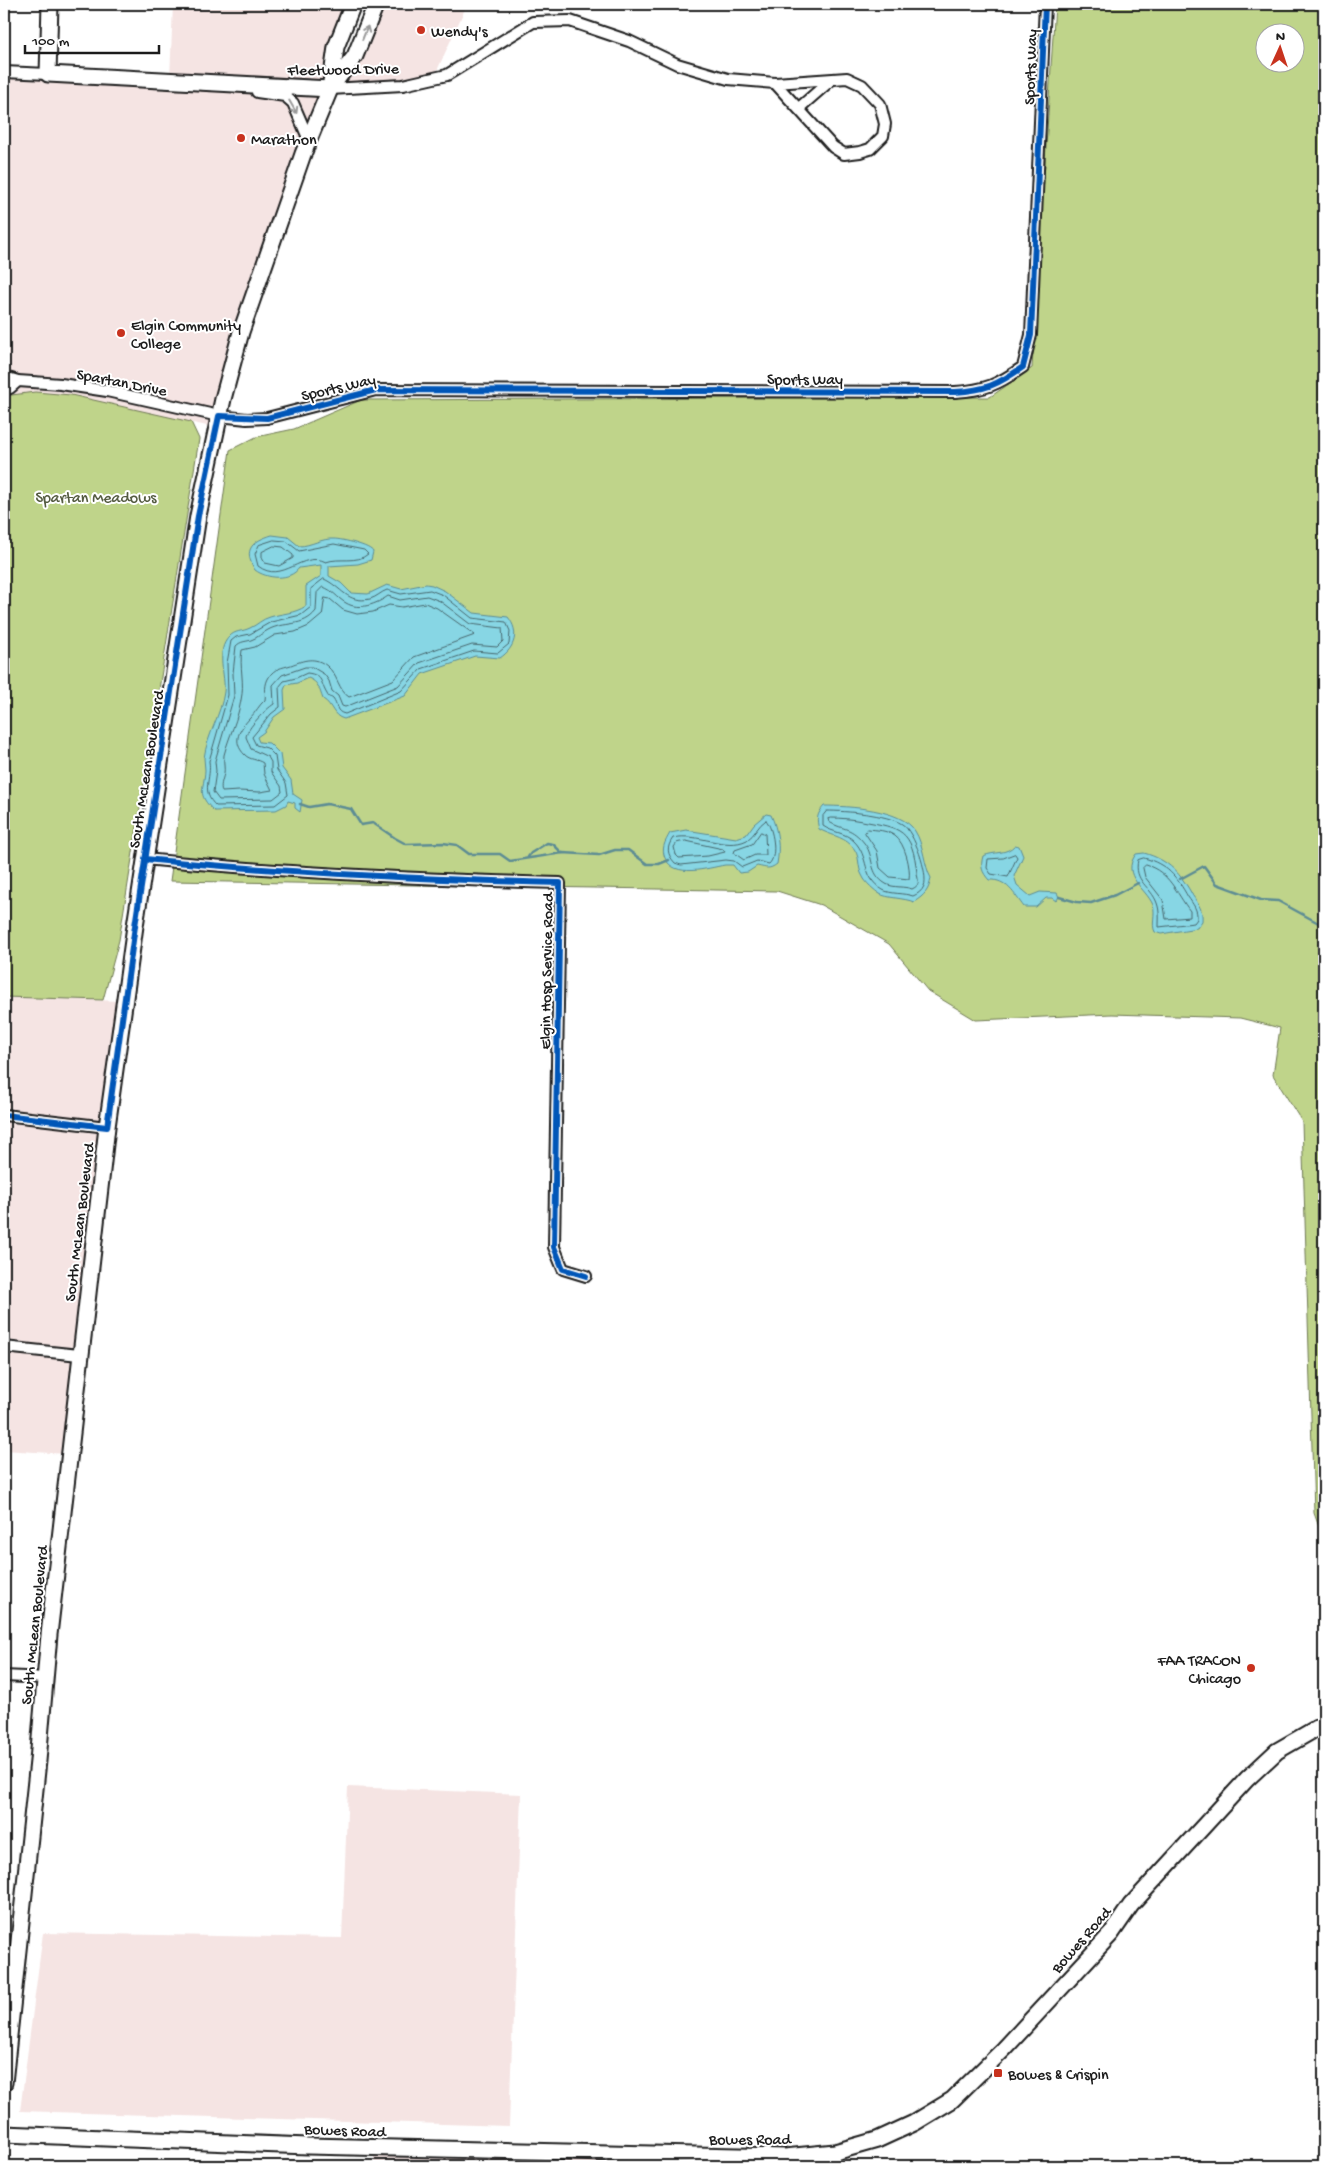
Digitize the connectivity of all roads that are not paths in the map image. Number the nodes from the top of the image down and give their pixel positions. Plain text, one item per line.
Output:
1 (50, 4) edge
2 (353, 4) edge
3 (376, 4) edge
4 (1045, 4) edge
5 (4, 72) edge
6 (48, 74) junction
7 (831, 80) junction
8 (775, 83) junction
9 (237, 84) junction
10 (330, 89) junction
11 (799, 108) junction
12 (309, 140) junction
13 (4, 380) edge
14 (18, 381) junction
15 (4, 390) edge
16 (219, 416) junction
17 (145, 859) junction
18 (4, 1115) edge
19 (107, 1127) junction
20 (586, 1276) dead end
21 (4, 1347) edge
22 (79, 1355) junction
23 (4, 1676) edge
24 (45, 1678) junction
25 (1324, 1724) edge
26 (4, 2082) edge
27 (4, 2134) edge

1 - 6 main road
2 - 10 main road, South McLean Boulevard
10 -> 3 main road, South McLean Boulevard
4 - 16 street, Sports Way
5 - 6 street, Fleetwood Drive
6 - 9 main road, Fleetwood Drive
7 - 8 street, Fleetwood Drive
7 - 11 street
7 - 11 street
8 - 10 street, Fleetwood Drive
8 - 11 street
9 - 10 main road, Fleetwood Drive
9 -> 12 street
10 - 12 main road, South McLean Boulevard
12 - 16 main road, South McLean Boulevard
13 - 14 street, Spartan Drive
14 - 15 street
14 - 16 street, Spartan Drive
16 - 17 main road, South McLean Boulevard
17 - 19 main road, South McLean Boulevard
17 - 20 street, Elgin Hosp Service Road
18 - 19 street
19 - 22 main road, South McLean Boulevard
21 - 22 street
22 - 24 main road, South McLean Boulevard
23 - 24 street
24 - 26 main road, South McLean Boulevard
25 - 27 main road, Bowes Road

